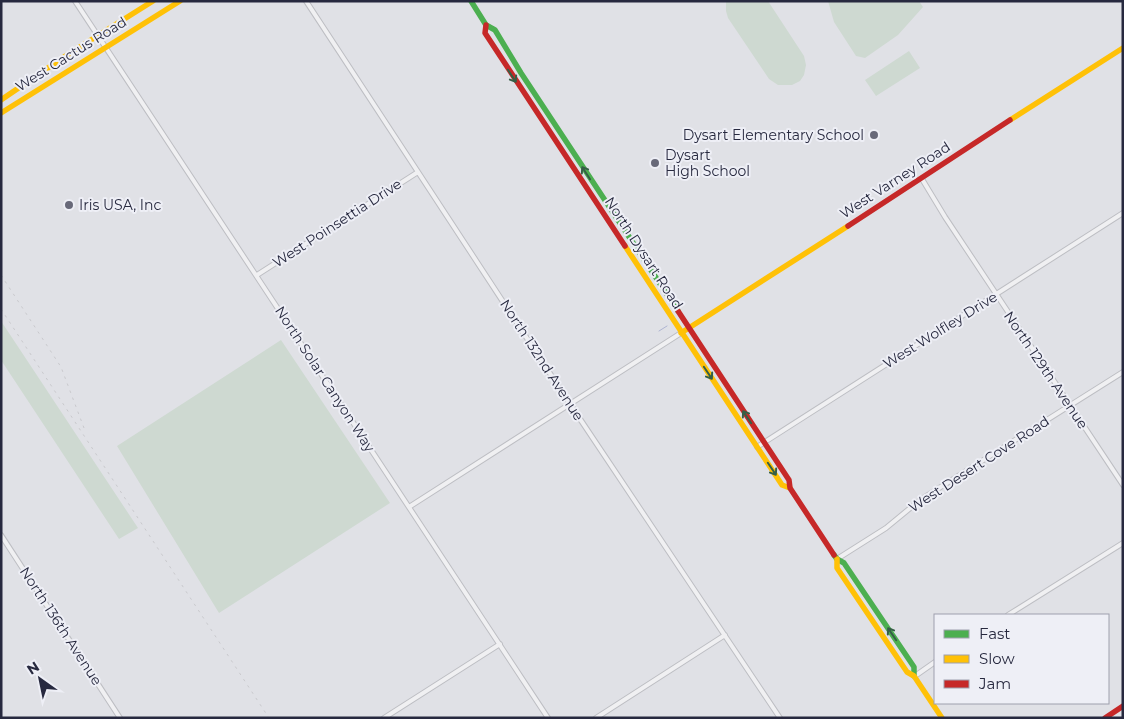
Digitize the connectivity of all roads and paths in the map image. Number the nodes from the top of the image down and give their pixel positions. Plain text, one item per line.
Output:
1 (75, 1) edge
2 (153, 1) edge
3 (180, 1) edge
4 (306, 1) edge
5 (471, 1) edge
6 (486, 26) junction
7 (495, 30) junction
8 (98, 36) junction
9 (104, 44) junction
10 (1123, 48) edge
11 (500, 56) junction
12 (1, 100) edge
13 (1, 113) edge
14 (418, 172) junction
15 (922, 179) junction
16 (1123, 214) edge
17 (257, 275) junction
18 (997, 295) junction
19 (688, 328) junction
20 (681, 333) junction
21 (1123, 372) edge
22 (570, 404) junction
23 (1070, 406) junction
24 (764, 442) junction
25 (757, 447) junction
26 (1123, 485) edge
27 (790, 488) junction
28 (409, 507) junction
29 (1, 535) edge
30 (1123, 543) edge
31 (837, 559) junction
32 (1010, 614) edge
33 (725, 635) junction
34 (500, 644) junction
35 (934, 663) edge
36 (914, 676) junction
37 (1123, 706) edge
38 (120, 718) edge
39 (384, 718) edge
40 (548, 718) edge
41 (596, 718) edge
42 (780, 718) edge
43 (942, 718) edge
44 (1105, 718) edge

1 - 8 street, North Solar Canyon Way
2 - 8 main road, West Cactus Road
3 - 9 main road, West Cactus Road
4 - 14 street, North 132nd Avenue
5 - 6 main road, North Dysart Road
6 - 7 main road
6 - 11 main road, North Dysart Road
7 - 11 main road
19 -> 7 main road, North Dysart Road
8 - 9 street, North Solar Canyon Way
8 - 12 main road, West Cactus Road
9 - 13 main road, West Cactus Road
9 - 17 street, North Solar Canyon Way
10 - 15 main road, West Varney Road
11 -> 20 main road, North Dysart Road
14 - 17 street, West Poinsettia Drive
14 - 22 street, North 132nd Avenue
15 - 18 street, North 129th Avenue
15 - 19 main road, West Varney Road
16 - 18 street, West Wolfley Drive
17 - 28 street, North Solar Canyon Way
18 - 23 street, North 129th Avenue
18 - 24 street, West Wolfley Drive
19 - 20 main road, West Varney Road
24 -> 19 main road, North Dysart Road
20 - 22 street
20 -> 25 main road, North Dysart Road
21 - 23 street, West Desert Cove Road
22 - 28 street
22 - 33 street, North 132nd Avenue
23 - 26 street, North 129th Avenue
23 - 31 street, West Desert Cove Road
24 - 25 street, West Wolfley Drive
24 - 27 main road, North Dysart Road
25 -> 27 main road, North Dysart Road
27 - 31 main road, North Dysart Road
28 - 34 street, North Solar Canyon Way
29 - 38 street, North 136th Avenue
30 - 32 street
31 - 36 main road, North Dysart Road
36 -> 31 main road, North Dysart Road
33 - 41 street
33 - 42 street, North 132nd Avenue
34 - 39 street
34 - 40 street, North Solar Canyon Way
35 - 36 street
36 - 43 main road, North Dysart Road
37 - 44 main road

